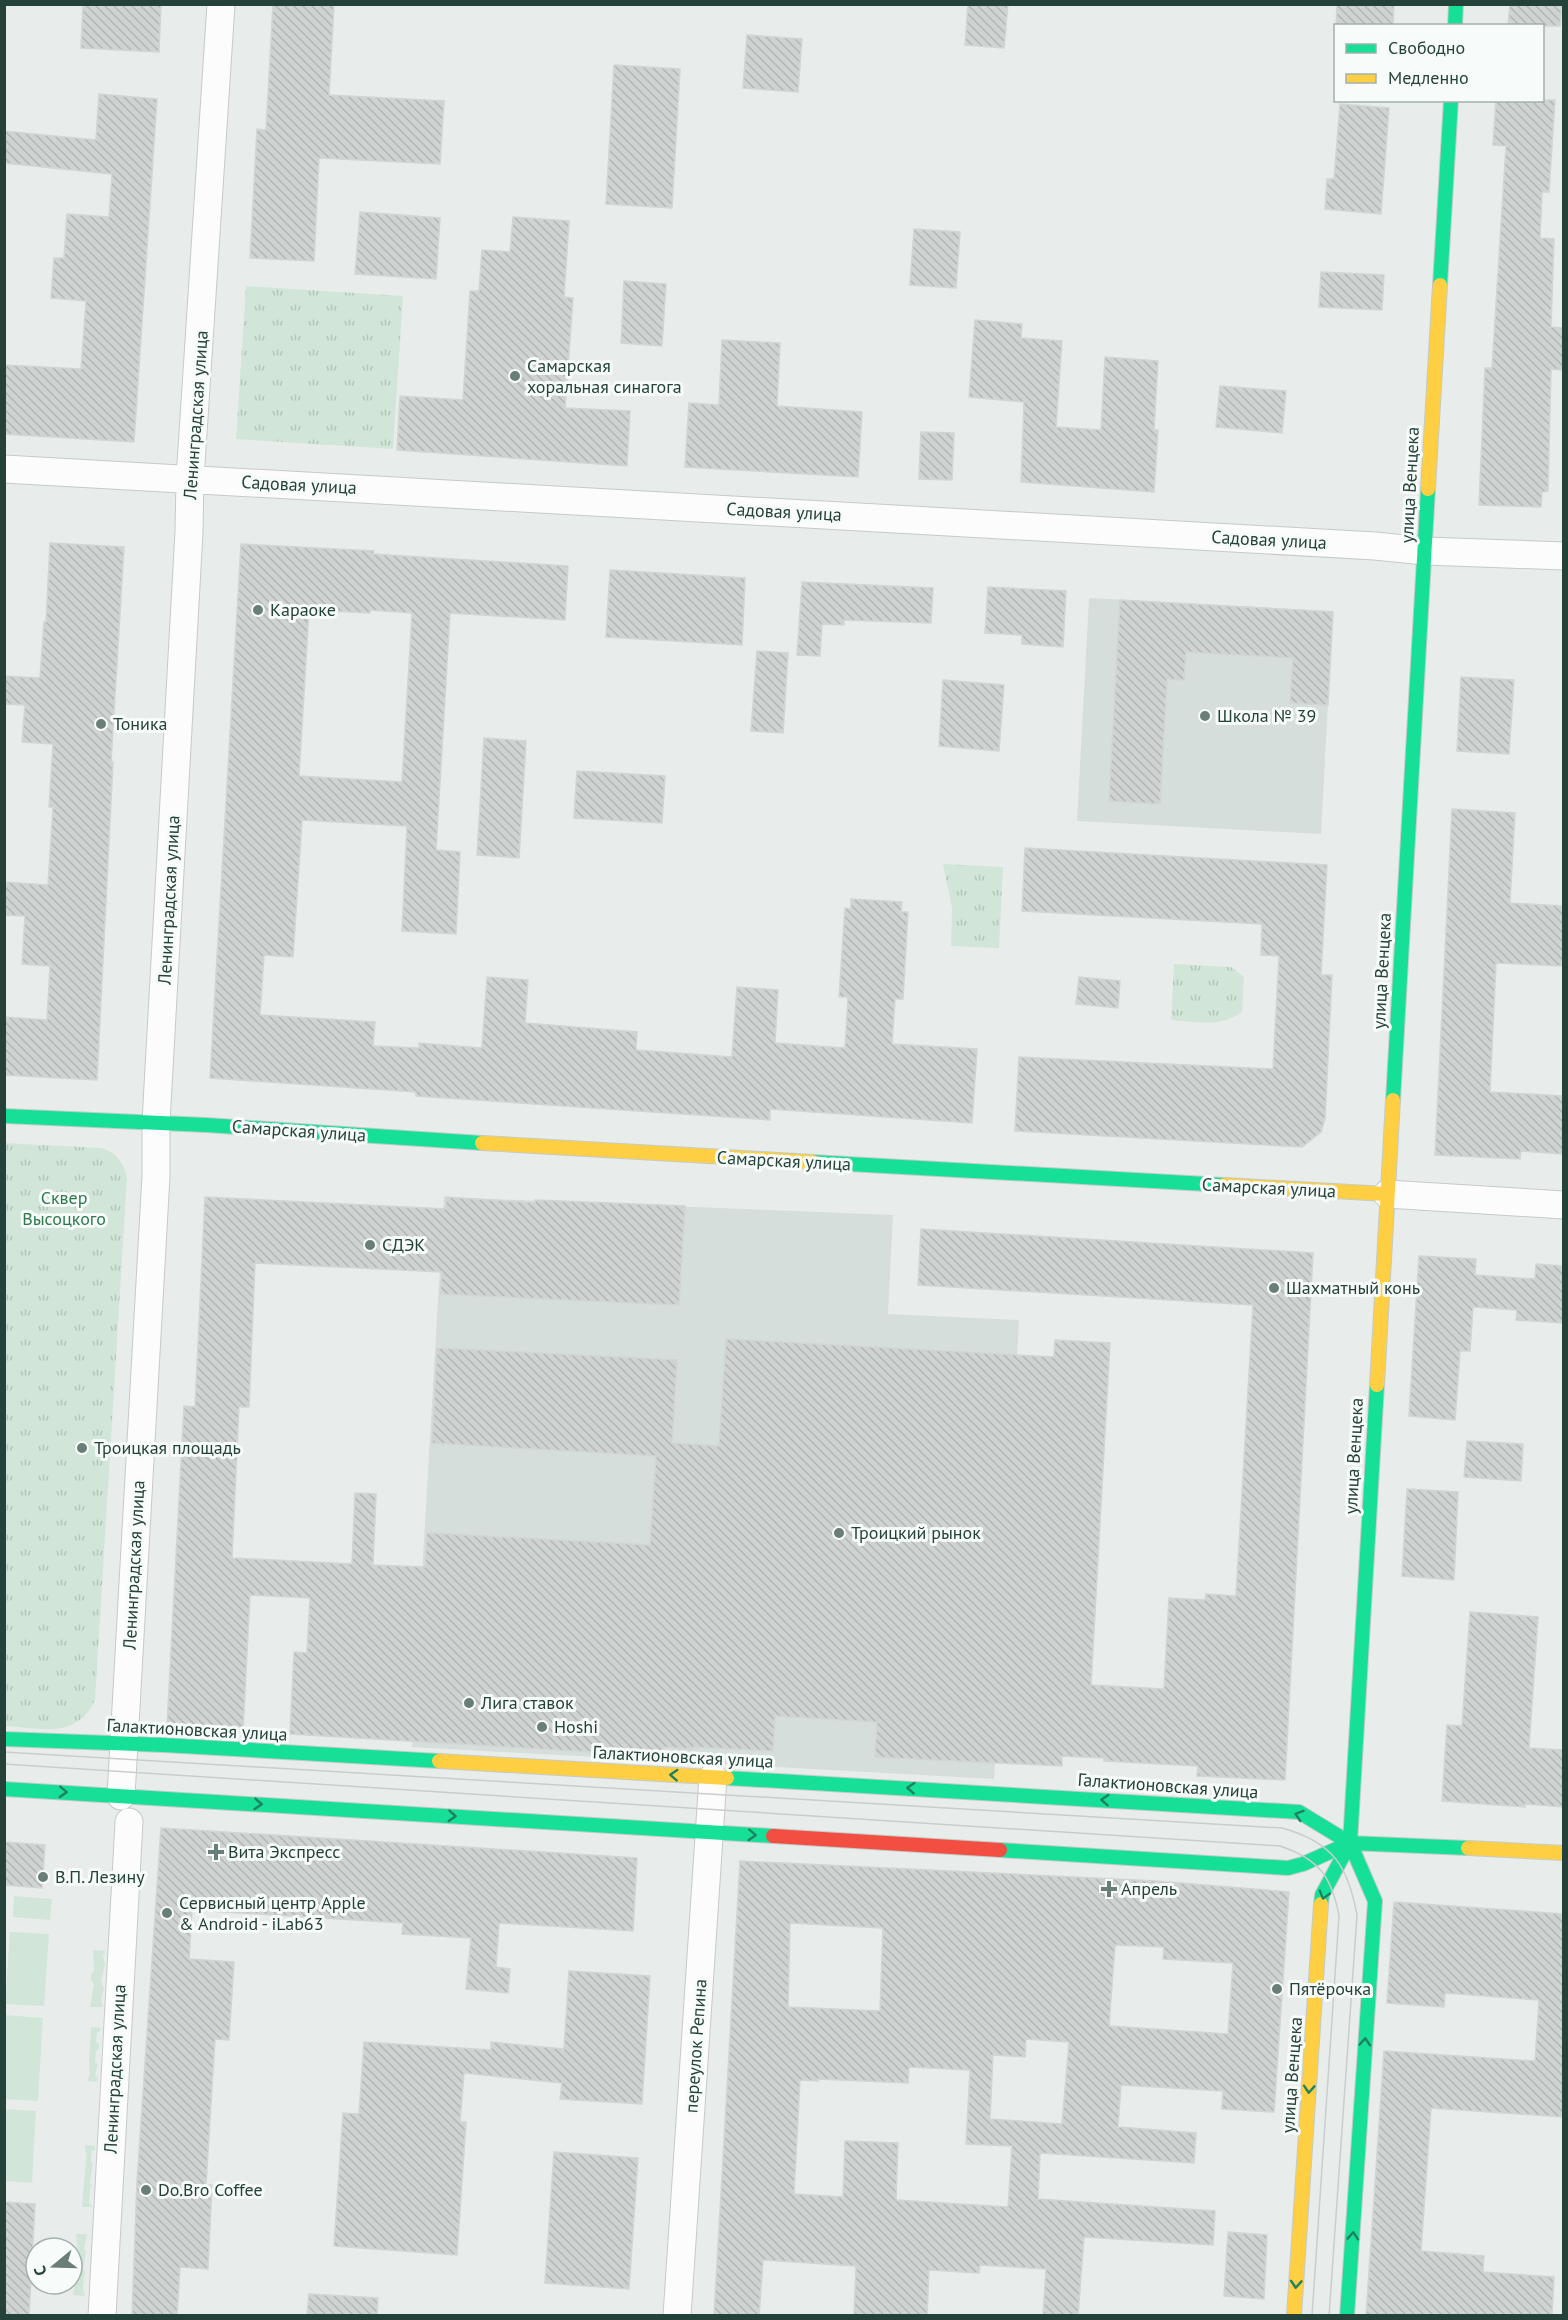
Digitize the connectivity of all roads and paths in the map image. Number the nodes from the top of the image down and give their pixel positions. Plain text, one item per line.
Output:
1 (221, 4) edge
2 (1456, 4) edge
3 (1455, 24) edge
4 (1451, 102) edge
5 (4, 469) edge
6 (190, 479) junction
7 (1425, 551) junction
8 (1563, 556) edge
9 (4, 1116) edge
10 (156, 1122) junction
11 (1387, 1194) junction
12 (1563, 1205) edge
13 (4, 1739) edge
14 (123, 1743) junction
15 (713, 1777) junction
16 (4, 1789) edge
17 (121, 1796) junction
18 (129, 1822) dead end
19 (710, 1832) junction
20 (1350, 1843) junction
21 (1563, 1853) edge
22 (102, 2316) edge
23 (677, 2316) edge
24 (1294, 2316) edge
25 (1347, 2316) edge

1 - 6 street, Ленинградская улица
2 - 3 main road
4 - 7 main road, улица Венцека
5 - 6 street, Садовая улица
6 - 7 street, Садовая улица
6 - 10 street, Ленинградская улица
7 - 8 street, Садовая улица
7 - 11 main road, улица Венцека
9 - 10 main road, Самарская улица
10 - 11 main road, Самарская улица
10 - 14 street, Ленинградская улица
11 - 12 street, Самарская улица
11 - 20 main road, улица Венцека
13 - 14 main road, Галактионовская улица
15 -> 14 main road, Галактионовская улица
14 - 17 street, Ленинградская улица
15 - 19 street, переулок Репина
20 -> 15 main road, Галактионовская улица
16 -> 17 main road, Галактионовская улица
17 -> 19 main road, Галактионовская улица
18 - 22 street, Ленинградская улица
19 -> 20 main road, Галактионовская улица
19 - 23 street, переулок Репина
20 - 21 main road, Галактионовская улица
20 -> 24 main road, улица Венцека
25 -> 20 main road, улица Венцека

